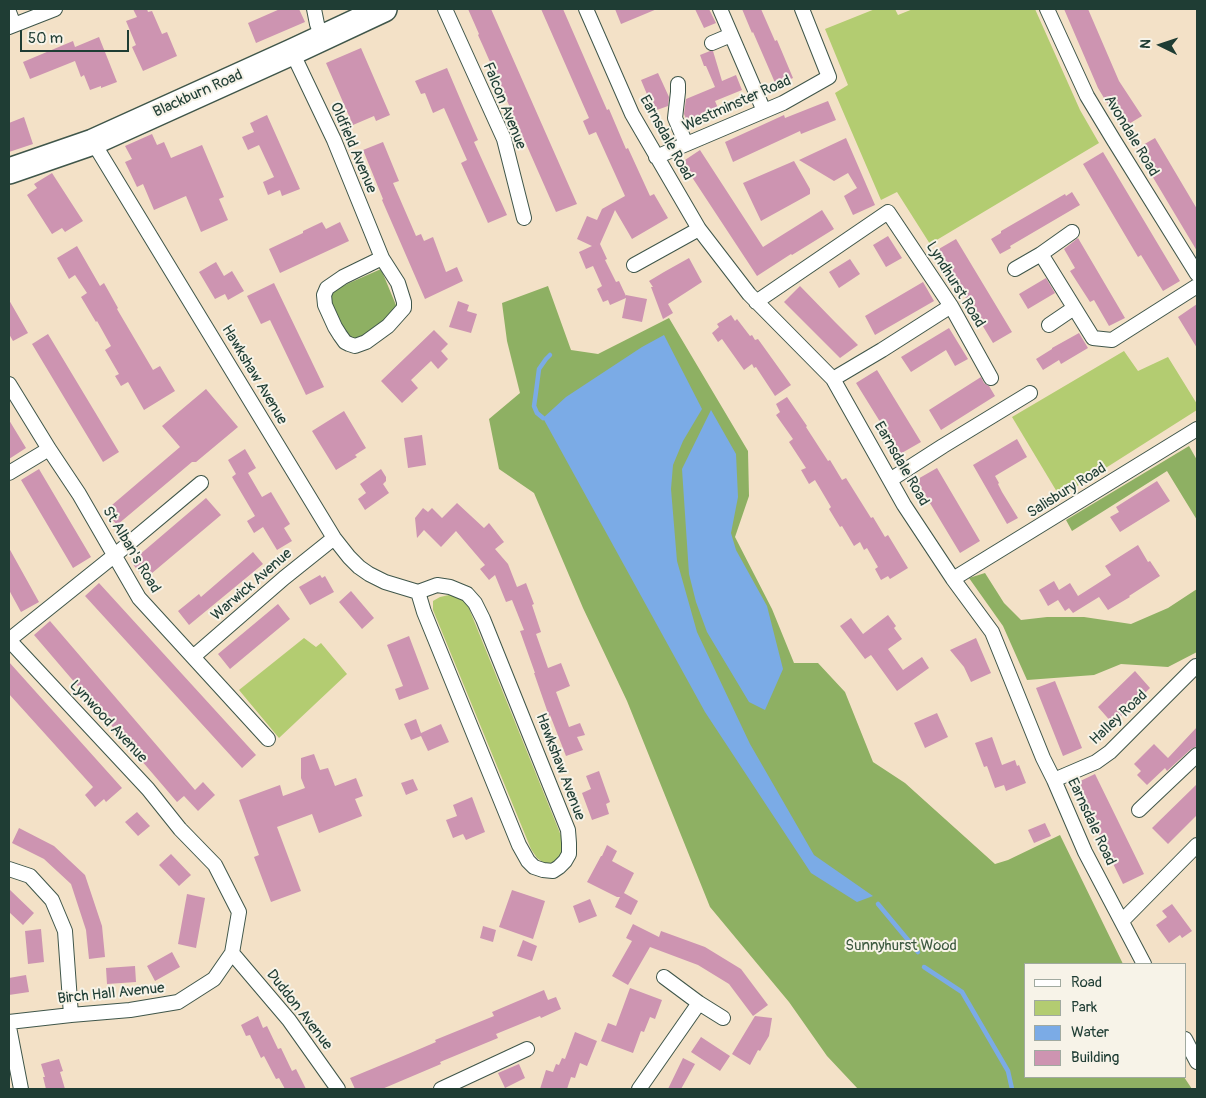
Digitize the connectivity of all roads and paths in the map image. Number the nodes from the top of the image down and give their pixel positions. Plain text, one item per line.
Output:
1 (55, 9) edge
2 (314, 9) edge
3 (384, 9) edge
4 (445, 9) edge
5 (586, 9) edge
6 (720, 9) edge
7 (802, 9) edge
8 (1047, 9) edge
9 (10, 21) edge
10 (731, 35) junction
11 (322, 38) junction
12 (712, 43) dead end
13 (292, 52) junction
14 (678, 84) dead end
15 (764, 111) junction
16 (93, 142) junction
17 (686, 144) junction
18 (656, 156) junction
19 (9, 171) edge
20 (524, 218) dead end
21 (699, 229) junction
22 (1072, 232) dead end
23 (1041, 254) junction
24 (382, 258) junction
25 (634, 265) dead end
26 (1015, 269) dead end
27 (1197, 274) edge
28 (1197, 286) edge
29 (756, 302) junction
30 (951, 306) junction
31 (1074, 308) junction
32 (1049, 325) dead end
33 (991, 378) dead end
34 (833, 379) junction
35 (9, 384) edge
36 (1030, 394) dead end
37 (1197, 429) edge
38 (48, 449) junction
39 (9, 473) edge
40 (890, 480) junction
41 (201, 482) dead end
42 (334, 538) junction
43 (114, 555) junction
44 (952, 579) junction
45 (418, 592) junction
46 (9, 640) edge
47 (193, 657) junction
48 (1196, 666) edge
49 (268, 739) dead end
50 (1197, 755) edge
51 (1054, 780) junction
52 (1139, 810) dead end
53 (180, 828) joint
54 (1197, 845) edge
55 (9, 869) edge
56 (1122, 921) junction
57 (232, 954) junction
58 (1143, 963) edge
59 (664, 978) dead end
60 (699, 1003) junction
61 (70, 1015) junction
62 (723, 1018) dead end
63 (9, 1022) edge
64 (9, 1027) edge
65 (1186, 1041) edge
66 (527, 1048) dead end
67 (1197, 1062) edge
68 (21, 1089) edge
69 (338, 1089) edge
70 (441, 1089) edge
71 (639, 1089) edge

1 - 9 street
2 - 11 street
3 - 11 highway, Blackburn Road
4 - 20 street, Falcon Avenue
5 - 18 street, Earnsdale Road
6 - 10 street
7 - 15 street, Westminster Road
8 - 27 street, Avondale Road
10 - 12 street
10 - 15 street
11 - 13 highway, Blackburn Road
13 - 16 highway, Blackburn Road
13 - 24 street, Oldfield Avenue
14 - 17 street
15 - 17 street, Westminster Road
16 - 19 highway, Blackburn Road
16 - 42 street, Hawkshaw Avenue
17 - 18 street, Westminster Road
18 - 21 street, Earnsdale Road
21 - 25 street
21 - 29 street, Earnsdale Road
22 - 23 street
23 - 26 street
23 - 31 street
24 - 24 street, Oldfield Avenue
28 - 31 street
29 - 30 street, Lyndhurst Road
29 - 34 street, Earnsdale Road
30 - 33 street, Lyndhurst Road
30 - 34 street
31 - 32 street
34 - 40 street, Earnsdale Road
35 - 38 street, St Alban's Road
36 - 40 street
37 - 44 street, Salisbury Road
38 - 39 street
38 - 43 street, St Alban's Road
40 - 44 street, Earnsdale Road
41 - 43 street
42 - 45 street, Hawkshaw Avenue
42 - 47 street, Warwick Avenue
43 - 46 street
43 - 47 street, St Alban's Road
44 - 51 street, Earnsdale Road
45 - 45 street, Hawkshaw Avenue
46 - 53 street, Lynwood Avenue
47 - 49 street, St Alban's Road
48 - 51 street, Halley Road
50 - 52 street
51 - 56 street, Earnsdale Road
53 - 57 street, Birch Hall Avenue
54 - 56 street
55 - 61 street
56 - 58 street, Earnsdale Road
57 - 61 street, Birch Hall Avenue
57 - 69 street, Duddon Avenue
59 - 60 street
60 - 62 street
60 - 71 street
61 - 63 street, Birch Hall Avenue
64 - 68 street
65 - 67 street
66 - 70 street

